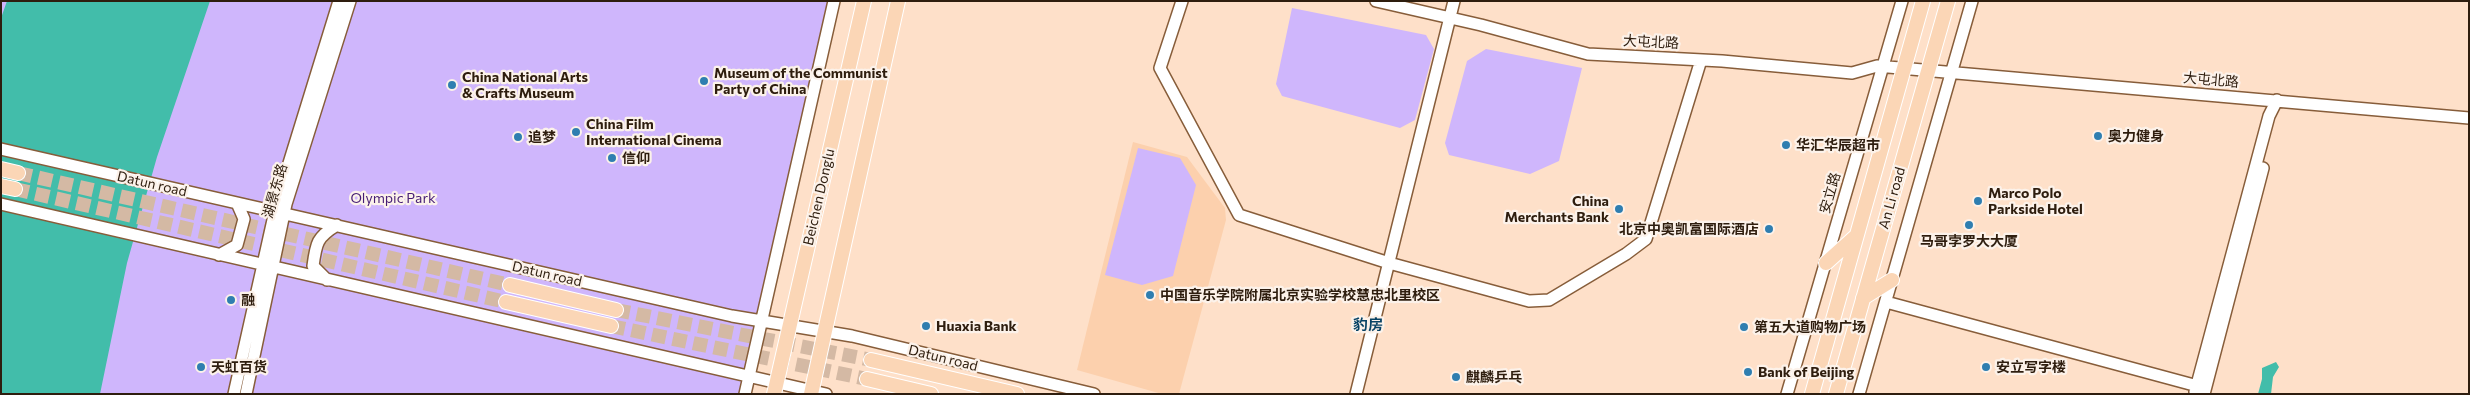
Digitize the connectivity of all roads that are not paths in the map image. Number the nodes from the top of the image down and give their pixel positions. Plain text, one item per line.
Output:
1 (339, 1) edge
2 (350, 1) edge
3 (834, 1) edge
4 (864, 1) edge
5 (898, 1) edge
6 (1182, 1) edge
7 (1376, 1) edge
8 (1454, 1) edge
9 (1902, 1) edge
10 (1923, 1) edge
11 (1948, 1) edge
12 (1972, 1) edge
13 (1450, 18) junction
14 (1701, 60) junction
15 (1883, 66) junction
16 (1903, 68) junction
17 (1930, 70) junction
18 (1951, 72) junction
19 (2277, 100) junction
20 (2469, 118) edge
21 (1, 149) edge
22 (1, 169) edge
23 (18, 173) tunnel mouth
24 (236, 203) junction
25 (1, 204) edge
26 (279, 212) junction
27 (337, 225) junction
28 (1856, 236) junction
29 (218, 255) junction
30 (1389, 263) junction
31 (1826, 263) junction
32 (267, 266) junction
33 (327, 280) junction
34 (1892, 280) junction
35 (510, 285) tunnel mouth
36 (1863, 298) junction
37 (506, 302) tunnel mouth
38 (1886, 302) junction
39 (616, 310) tunnel mouth
40 (761, 321) junction
41 (612, 326) tunnel mouth
42 (789, 326) junction
43 (825, 332) junction
44 (871, 360) tunnel mouth
45 (748, 376) junction
46 (867, 379) tunnel mouth
47 (775, 388) edge
48 (2200, 391) edge
49 (811, 392) edge
50 (234, 394) edge
51 (246, 394) edge
52 (745, 394) edge
53 (826, 394) edge
54 (931, 394) edge
55 (1017, 394) edge
56 (1094, 394) edge
57 (1356, 394) edge
58 (1787, 394) edge
59 (1812, 394) edge
60 (1836, 394) edge
61 (1859, 394) edge

1 - 26 street, 湖景东路
2 - 26 street, 湖景东路
3 - 40 street, Beichen Donglu
4 - 42 main road, Beichen Donglu
5 - 43 main road
6 - 30 street
7 - 13 street, 大屯北路
8 - 13 street
9 - 15 street, 安立路
10 - 16 main road, An Li road
11 - 17 main road, An Li road
12 - 18 street
13 - 14 street, 大屯北路
13 - 30 street
14 - 15 street, 大屯北路
14 - 30 street
15 - 16 street, 大屯北路
15 - 31 street, 安立路
16 - 17 street, 大屯北路
16 - 28 main road, An Li road
17 - 18 street, 大屯北路
17 - 36 main road, An Li road
18 - 19 street, 大屯北路
18 - 34 street
19 - 20 street, 大屯北路
19 - 48 street
21 - 24 street, Datun road
22 - 23 main road
24 - 26 street, Datun road
24 - 29 street
25 - 29 street
26 - 27 street, Datun road
26 - 32 street, 湖景东路
27 - 33 street
27 - 40 street, Datun road
28 - 31 main road
28 - 59 main road, An Li road
29 - 32 street
30 - 57 street
31 - 58 street, 安立路
32 - 33 street
32 - 50 street, 湖景东路
32 - 51 street, 湖景东路
33 - 45 street
34 - 36 main road
34 - 38 street
35 - 39 main road, Datun road
36 - 60 main road, An Li road
37 - 41 main road
38 - 48 street
38 - 61 street
40 - 42 street, Datun road
40 - 45 street, Beichen Donglu
42 - 43 street, Datun road
42 - 47 main road, Beichen Donglu
43 - 49 main road
43 - 56 street, Datun road
44 - 55 main road, Datun road
45 - 47 street
45 - 52 street, Beichen Donglu
46 - 54 main road
47 - 49 street
49 - 53 street

